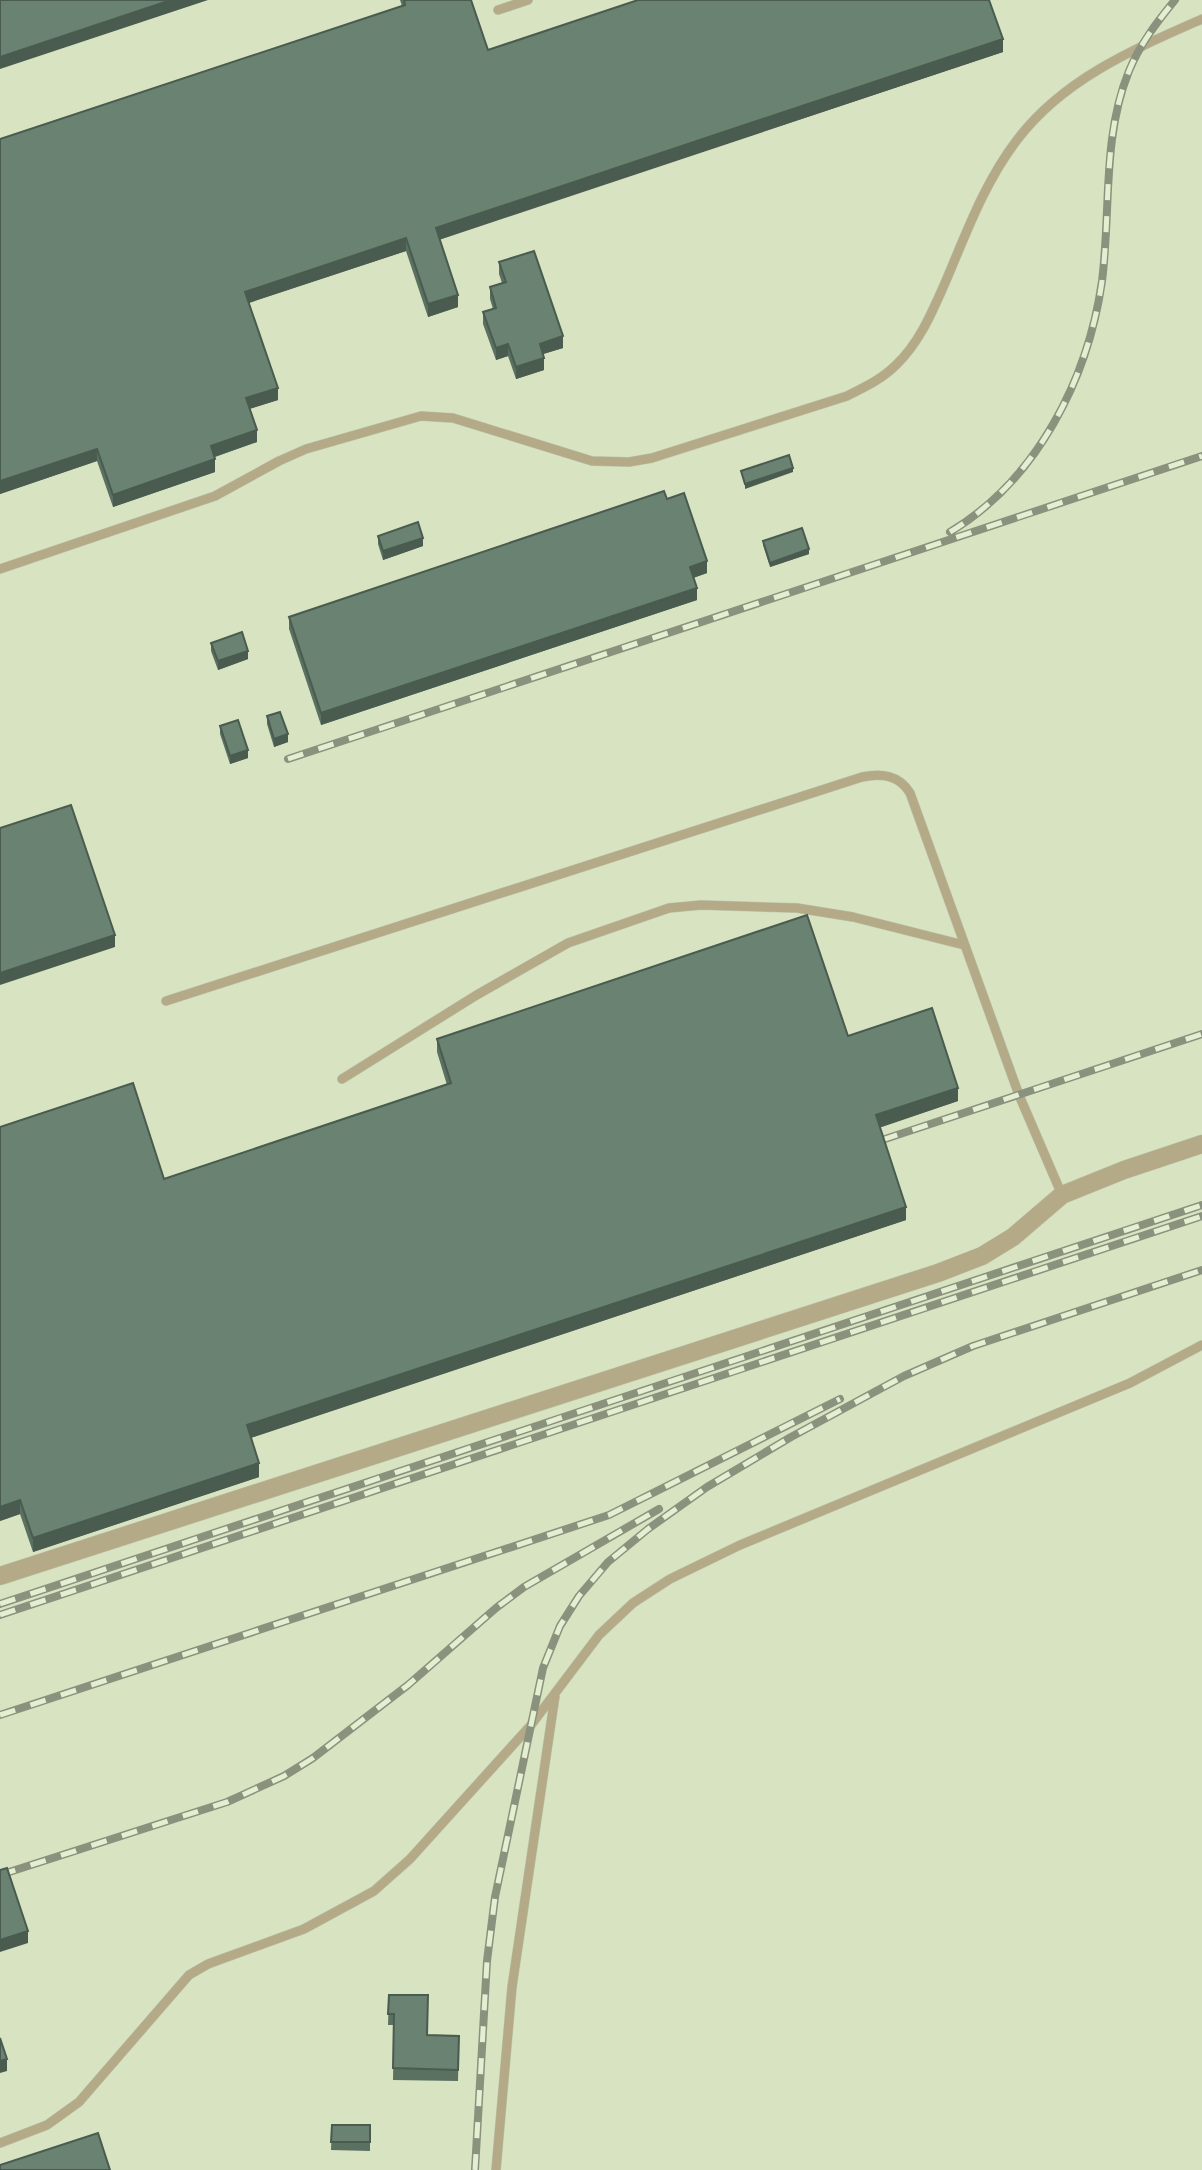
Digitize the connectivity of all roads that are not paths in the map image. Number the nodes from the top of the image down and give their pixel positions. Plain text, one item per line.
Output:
1 (528, 0) edge
2 (498, 10) dead end
3 (1202, 19) edge
4 (0, 569) edge
5 (964, 945) junction
6 (166, 1002) dead end
7 (342, 1079) dead end
8 (1202, 1144) edge
9 (1062, 1195) junction
10 (1202, 1345) edge
11 (0, 1576) edge
12 (555, 1694) junction
13 (0, 2143) edge
14 (496, 2170) edge

1 - 2 lane
3 - 4 lane
5 - 6 lane
5 - 7 lane
5 - 9 lane
8 - 9 street
9 - 11 street
10 - 12 lane
12 - 13 lane
12 - 14 lane

